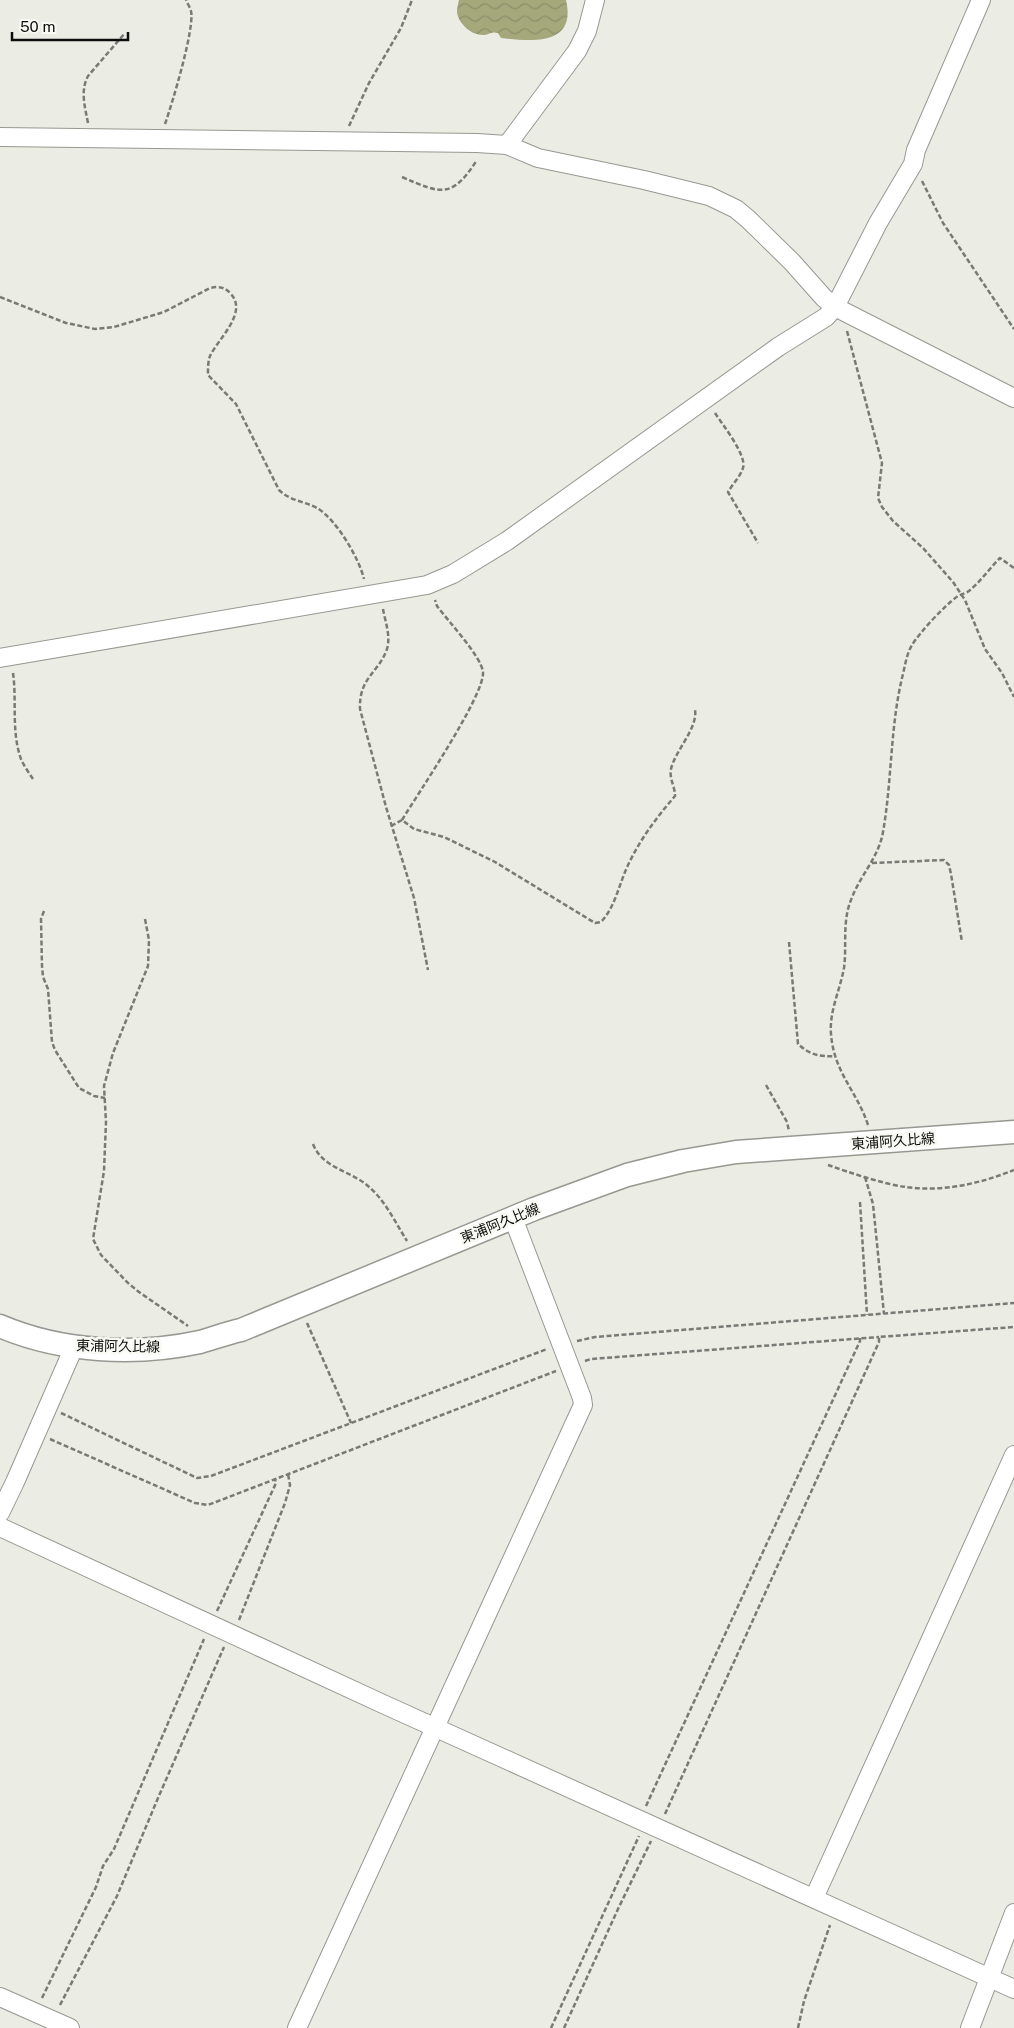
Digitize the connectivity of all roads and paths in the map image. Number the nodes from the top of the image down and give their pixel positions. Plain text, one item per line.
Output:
1 (186, 0) edge
2 (412, 0) edge
3 (595, 0) edge
4 (981, 0) edge
5 (125, 33) dead end
6 (0, 137) edge
7 (92, 139) junction
8 (160, 140) junction
9 (350, 141) junction
10 (485, 143) junction
11 (507, 145) junction
12 (913, 164) junction
13 (402, 177) dead end
14 (0, 297) edge
15 (840, 310) junction
16 (1014, 329) edge
17 (706, 398) junction
18 (1014, 398) edge
19 (758, 542) dead end
20 (1014, 568) edge
21 (431, 584) junction
22 (373, 594) junction
23 (962, 595) junction
24 (4, 657) edge
25 (1014, 697) edge
26 (695, 710) dead end
27 (33, 779) dead end
28 (402, 820) junction
29 (392, 826) junction
30 (872, 862) junction
31 (44, 912) dead end
32 (145, 919) dead end
33 (790, 942) dead end
34 (962, 942) dead end
35 (428, 970) dead end
36 (835, 1056) junction
37 (766, 1085) dead end
38 (105, 1098) junction
39 (1014, 1132) edge
40 (872, 1143) junction
41 (313, 1144) dead end
42 (792, 1147) junction
43 (821, 1161) dead end
44 (1014, 1170) edge
45 (865, 1176) junction
46 (860, 1202) dead end
47 (513, 1218) junction
48 (417, 1258) junction
49 (1014, 1303) edge
50 (300, 1306) junction
51 (884, 1314) junction
52 (867, 1315) junction
53 (0, 1326) edge
54 (1014, 1327) edge
55 (860, 1337) junction
56 (880, 1337) junction
57 (194, 1342) junction
58 (561, 1346) junction
59 (74, 1347) junction
60 (569, 1366) junction
61 (49, 1407) junction
62 (351, 1424) junction
63 (37, 1433) junction
64 (1014, 1456) edge
65 (288, 1474) junction
66 (274, 1479) junction
67 (0, 1513) edge
68 (0, 1527) edge
69 (210, 1624) junction
70 (232, 1634) junction
71 (434, 1727) junction
72 (649, 1825) junction
73 (814, 1898) junction
74 (836, 1908) junction
75 (1014, 1913) edge
76 (990, 1978) junction
77 (1014, 1989) edge
78 (0, 1997) edge
79 (35, 2012) junction
80 (52, 2020) junction
81 (70, 2028) edge
82 (297, 2028) edge
83 (551, 2028) edge
84 (564, 2028) edge
85 (798, 2028) edge
86 (970, 2028) edge

1 - 8 path
2 - 9 path
3 - 11 street
4 - 12 street
5 - 7 path
6 - 7 street
7 - 8 street
8 - 9 street
9 - 10 street
10 - 11 street
10 - 13 path
11 - 15 street
12 - 15 street
12 - 16 path
14 - 22 path
15 - 17 street
15 - 18 street
15 - 23 path
17 - 19 path
17 - 21 street
20 - 23 path
21 - 22 street
21 - 28 path
22 - 24 street
22 - 29 path
23 - 25 path
23 - 30 path
24 - 27 path
26 - 28 path
28 - 29 path
29 - 35 path
30 - 34 path
30 - 36 path
31 - 38 path
32 - 38 path
33 - 36 path
36 - 40 path
37 - 42 path
38 - 57 path
39 - 40 main road, 東浦阿久比線
40 - 42 main road, 東浦阿久比線
41 - 48 path
42 - 47 main road, 東浦阿久比線
43 - 45 path
44 - 45 path
45 - 51 path
46 - 52 path
47 - 48 main road, 東浦阿久比線
47 - 58 street
48 - 50 main road, 東浦阿久比線
49 - 51 path
50 - 57 main road, 東浦阿久比線
50 - 62 path
51 - 52 path
52 - 58 path
53 - 59 main road, 東浦阿久比線
54 - 56 path
55 - 56 path
55 - 60 path
55 - 72 path
56 - 72 path
57 - 59 main road, 東浦阿久比線
58 - 60 street
58 - 62 path
59 - 61 street
60 - 65 path
60 - 71 street
61 - 62 path
61 - 63 street
63 - 66 path
63 - 67 street
64 - 73 street
65 - 66 path
65 - 70 path
66 - 69 path
68 - 69 street
69 - 70 street
69 - 79 path
70 - 71 street
70 - 80 path
71 - 72 street
71 - 82 street
72 - 73 street
72 - 83 path
72 - 84 path
73 - 74 street
74 - 76 street
74 - 85 path
75 - 76 street
76 - 77 street
76 - 86 street
78 - 79 street
79 - 80 street
80 - 81 street

